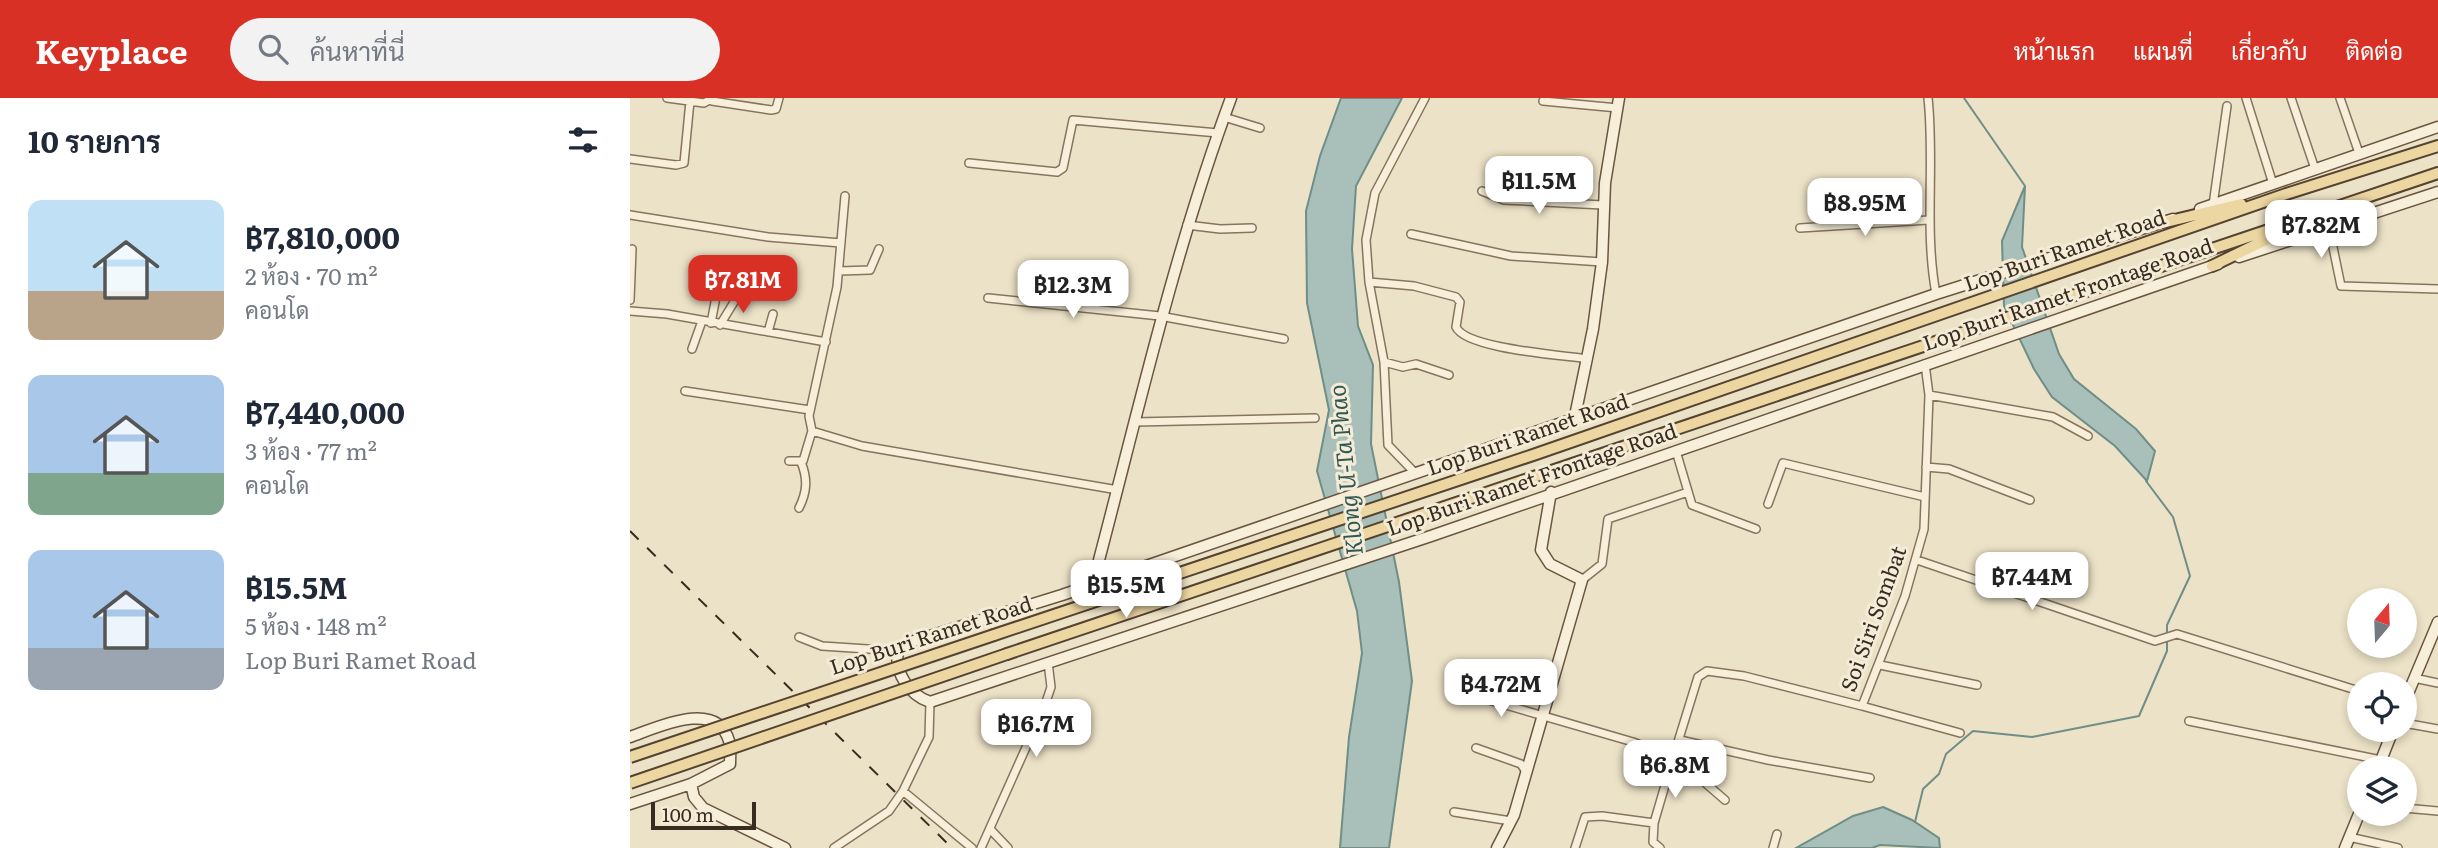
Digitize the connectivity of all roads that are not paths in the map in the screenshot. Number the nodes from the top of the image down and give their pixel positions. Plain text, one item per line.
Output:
1 (667, 98) edge
2 (779, 98) edge
3 (1231, 98) edge
4 (1425, 98) edge
5 (1928, 98) edge
6 (2246, 98) edge
7 (2291, 98) edge
8 (2340, 98) edge
9 (713, 100) edge
10 (690, 101) junction
11 (1542, 101) dead end
12 (1618, 103) edge
13 (2227, 106) dead end
14 (1224, 117) junction
15 (2438, 127) edge
16 (1260, 128) dead end
17 (1219, 133) junction
18 (2438, 146) edge
19 (2359, 153) junction
20 (630, 159) edge
21 (969, 163) dead end
22 (2315, 169) junction
23 (2438, 173) edge
24 (2273, 184) junction
25 (1482, 191) dead end
26 (2438, 192) edge
27 (2286, 194) junction
28 (845, 196) dead end
29 (1603, 205) junction
30 (2213, 205) junction
31 (2331, 211) junction
32 (630, 215) edge
33 (1928, 220) junction
34 (2166, 222) junction
35 (1187, 225) junction
36 (1252, 228) dead end
37 (1800, 228) dead end
38 (2329, 228) junction
39 (1411, 234) dead end
40 (841, 243) junction
41 (879, 248) dead end
42 (632, 249) dead end
43 (1602, 262) junction
44 (2212, 266) junction
45 (839, 271) junction
46 (1369, 282) junction
47 (2438, 289) edge
48 (734, 294) dead end
49 (1936, 294) junction
50 (716, 297) dead end
51 (988, 298) dead end
52 (630, 300) edge
53 (630, 311) edge
54 (773, 314) dead end
55 (1160, 316) junction
56 (702, 321) junction
57 (715, 324) junction
58 (768, 332) junction
59 (1284, 340) dead end
60 (826, 342) junction
61 (692, 349) dead end
62 (1588, 359) junction
63 (1384, 362) junction
64 (1925, 365) junction
65 (1449, 375) dead end
66 (685, 391) dead end
67 (1929, 395) junction
68 (810, 410) junction
69 (1659, 411) junction
70 (1575, 416) junction
71 (1315, 418) dead end
72 (1135, 422) junction
73 (812, 431) junction
74 (1665, 433) junction
75 (2088, 436) dead end
76 (1676, 451) junction
77 (789, 461) dead end
78 (801, 462) junction
79 (1926, 467) junction
80 (1414, 475) junction
81 (1118, 489) junction
82 (1551, 492) junction
83 (1688, 492) junction
84 (1925, 497) junction
85 (2030, 500) dead end
86 (1768, 504) dead end
87 (799, 508) dead end
88 (1756, 530) dead end
89 (1917, 560) junction
90 (1105, 580) junction
91 (1582, 580) junction
92 (1112, 596) junction
93 (2437, 628) edge
94 (799, 637) dead end
95 (898, 651) junction
96 (1048, 662) junction
97 (1880, 665) junction
98 (2417, 672) edge
99 (2417, 678) edge
100 (2438, 682) edge
101 (1977, 685) dead end
102 (2347, 687) edge
103 (1468, 694) dead end
104 (930, 702) junction
105 (1862, 706) junction
106 (1543, 717) junction
107 (2189, 722) dead end
108 (2417, 725) edge
109 (2438, 729) edge
110 (1960, 733) dead end
111 (630, 737) edge
112 (1680, 740) junction
113 (1476, 748) dead end
114 (630, 757) edge
115 (2347, 757) edge
116 (1672, 762) junction
117 (1526, 772) junction
118 (1870, 778) dead end
119 (630, 783) edge
120 (691, 784) junction
121 (903, 790) junction
122 (1725, 800) dead end
123 (630, 804) edge
124 (2417, 809) edge
125 (2438, 811) edge
126 (1454, 812) dead end
127 (1511, 821) junction
128 (1654, 823) junction
129 (2354, 826) edge
130 (990, 829) junction
131 (1777, 834) dead end
132 (2349, 837) junction
133 (785, 848) edge
134 (834, 848) edge
135 (972, 848) edge
136 (981, 848) edge
137 (1008, 848) edge
138 (1497, 848) edge
139 (1575, 848) edge
140 (1660, 848) edge
141 (1773, 848) edge
142 (2345, 848) edge
143 (2398, 848) edge

1 - 10 street
2 - 9 street
3 - 14 main road
4 - 46 street
5 - 33 street
6 - 24 street
7 - 22 street
8 - 19 street
9 - 10 street
10 - 20 street
11 - 12 street
12 - 29 main road
13 - 30 street
14 - 16 street
14 - 17 main road
15 - 19 main road, Lop Buri Ramet Frontage Road
17 - 21 street
17 - 35 main road
18 - 27 main road, Lop Buri Ramet Road
19 - 22 main road, Lop Buri Ramet Frontage Road
22 - 24 main road, Lop Buri Ramet Frontage Road
23 - 31 main road, Lop Buri Ramet Road
24 - 30 main road, Lop Buri Ramet Frontage Road
25 - 29 street
26 - 38 main road, Lop Buri Ramet Frontage Road
27 - 34 main road
27 - 69 main road, Lop Buri Ramet Road
28 - 40 street
29 - 43 main road
30 - 34 main road, Lop Buri Ramet Frontage Road
31 - 44 main road
31 - 74 main road, Lop Buri Ramet Road
32 - 40 street
33 - 37 street
33 - 49 street
34 - 49 main road, Lop Buri Ramet Frontage Road
35 - 36 street
35 - 55 main road
38 - 44 main road, Lop Buri Ramet Frontage Road
38 - 47 street
39 - 43 street
40 - 45 street
41 - 45 street
42 - 52 street
43 - 62 main road
44 - 64 main road, Lop Buri Ramet Frontage Road
45 - 60 street
46 - 62 street
46 - 63 street
48 - 57 street
49 - 70 main road, Lop Buri Ramet Frontage Road
50 - 57 street
51 - 55 street
53 - 56 street
54 - 58 street
55 - 59 street
55 - 72 main road
56 - 57 street
56 - 61 street
57 - 58 street
58 - 60 street
60 - 68 street
62 - 70 main road
63 - 65 street
63 - 80 street
64 - 67 street, Soi Siri Sombat
64 - 76 main road, Lop Buri Ramet Frontage Road
66 - 68 street
67 - 75 street
67 - 79 street, Soi Siri Sombat
68 - 73 street
69 - 74 main road
69 - 92 main road, Lop Buri Ramet Road
70 - 80 main road, Lop Buri Ramet Frontage Road
71 - 72 street
72 - 81 main road
73 - 78 street
73 - 81 street
74 - 119 main road, Lop Buri Ramet Road, bridge
76 - 82 main road, Lop Buri Ramet Frontage Road
76 - 83 street
77 - 78 street
78 - 87 street
79 - 84 street, Soi Siri Sombat
79 - 85 street
80 - 90 main road, Lop Buri Ramet Frontage Road
81 - 90 main road
82 - 91 main road
82 - 96 main road, Lop Buri Ramet Frontage Road
83 - 88 street
83 - 91 street
84 - 86 street
84 - 89 street, Soi Siri Sombat
89 - 97 street, Soi Siri Sombat
89 - 102 street
90 - 92 main road
90 - 95 main road, Lop Buri Ramet Frontage Road
91 - 106 main road
92 - 114 main road, Lop Buri Ramet Road, bridge
93 - 98 main road
94 - 95 street
95 - 104 main road
96 - 104 main road, Lop Buri Ramet Frontage Road
96 - 130 street
97 - 101 street
97 - 105 street, Soi Siri Sombat
99 - 100 street
103 - 106 street
104 - 121 street
105 - 110 street
105 - 112 street, Soi Siri Sombat
106 - 116 street
106 - 117 main road
107 - 115 street
108 - 109 street
111 - 120 main road
112 - 116 street, Soi Siri Sombat
112 - 118 street
113 - 117 street
116 - 122 street
116 - 128 street, Soi Siri Sombat
117 - 127 main road
120 - 123 main road
120 - 133 main road
121 - 134 street
121 - 135 street
124 - 125 street
126 - 127 street
127 - 138 main road
128 - 139 street
128 - 140 street
129 - 132 main road
130 - 136 street
130 - 137 street
131 - 141 street
132 - 142 main road
132 - 143 street

